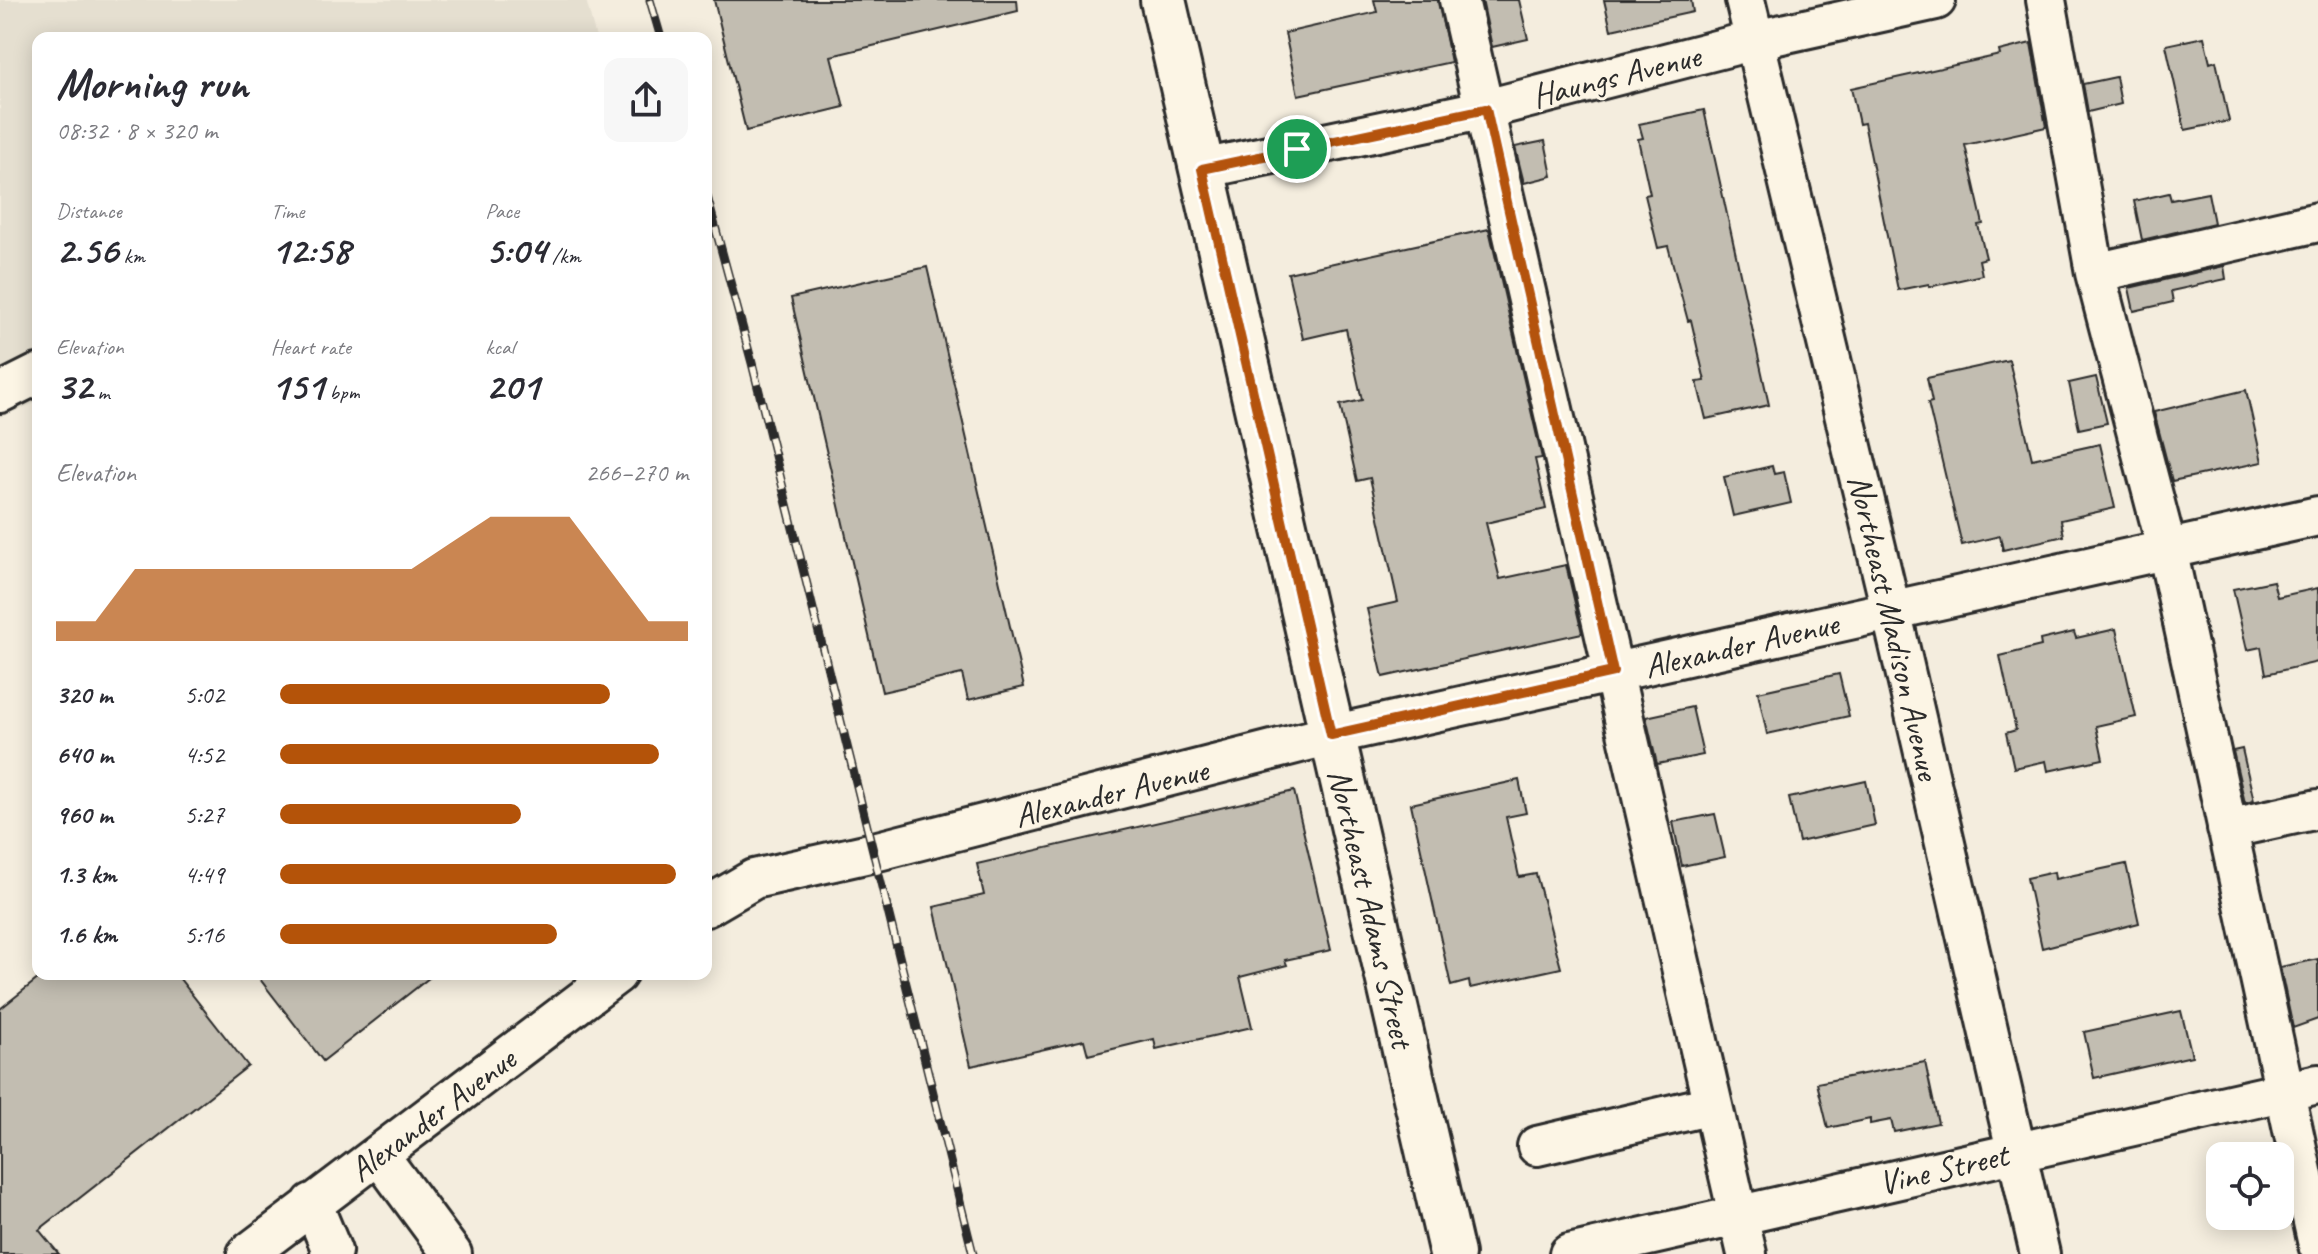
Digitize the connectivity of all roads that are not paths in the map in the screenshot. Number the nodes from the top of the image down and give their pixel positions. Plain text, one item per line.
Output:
1 (1163, 0) edge
2 (1459, 0) edge
3 (1745, 0) edge
4 (1936, 0) edge
5 (2046, 0) edge
6 (1755, 40) junction
7 (1486, 109) junction
8 (1202, 169) junction
9 (2318, 222) edge
10 (2095, 273) junction
11 (32, 377) edge
12 (0, 393) edge
13 (2318, 516) edge
14 (2167, 549) junction
15 (1891, 610) junction
16 (1613, 672) junction
17 (1331, 735) junction
18 (2318, 809) edge
19 (2227, 829) junction
20 (712, 904) edge
21 (609, 980) edge
22 (2301, 1088) edge
23 (1712, 1105) junction
24 (1537, 1146) dead end
25 (2016, 1151) junction
26 (379, 1155) junction
27 (312, 1203) junction
28 (1737, 1215) junction
29 (2318, 1245) edge
30 (247, 1254) edge
31 (330, 1254) edge
32 (452, 1254) edge
33 (1452, 1254) edge
34 (1569, 1254) edge
35 (1747, 1254) edge
36 (2040, 1254) edge

1 - 8 main road, Northeast Adams Street
2 - 7 street
3 - 6 street, Northeast Madison Avenue
4 - 6 street, Haungs Avenue
5 - 10 street
6 - 7 street, Haungs Avenue
6 - 15 street, Northeast Madison Avenue
7 - 8 street, Haungs Avenue
7 - 16 street
8 - 17 main road, Northeast Adams Street
9 - 10 street
10 - 14 street
11 - 12 street
13 - 14 street, Alexander Avenue
14 - 15 street, Alexander Avenue
14 - 19 street
15 - 16 street, Alexander Avenue
15 - 25 street, Northeast Madison Avenue
16 - 17 street, Alexander Avenue
16 - 23 street
17 - 20 street, Alexander Avenue
17 - 33 main road, Northeast Adams Street
18 - 19 street
19 - 22 street
21 - 26 street, Alexander Avenue
22 - 25 street, Vine Street
22 - 29 street
23 - 24 street
23 - 28 street
25 - 28 street, Vine Street
25 - 36 street, Northeast Madison Avenue
26 - 27 street, Alexander Avenue
26 - 32 street
27 - 30 street, Alexander Avenue
27 - 31 street
28 - 34 street, Vine Street
28 - 35 street

